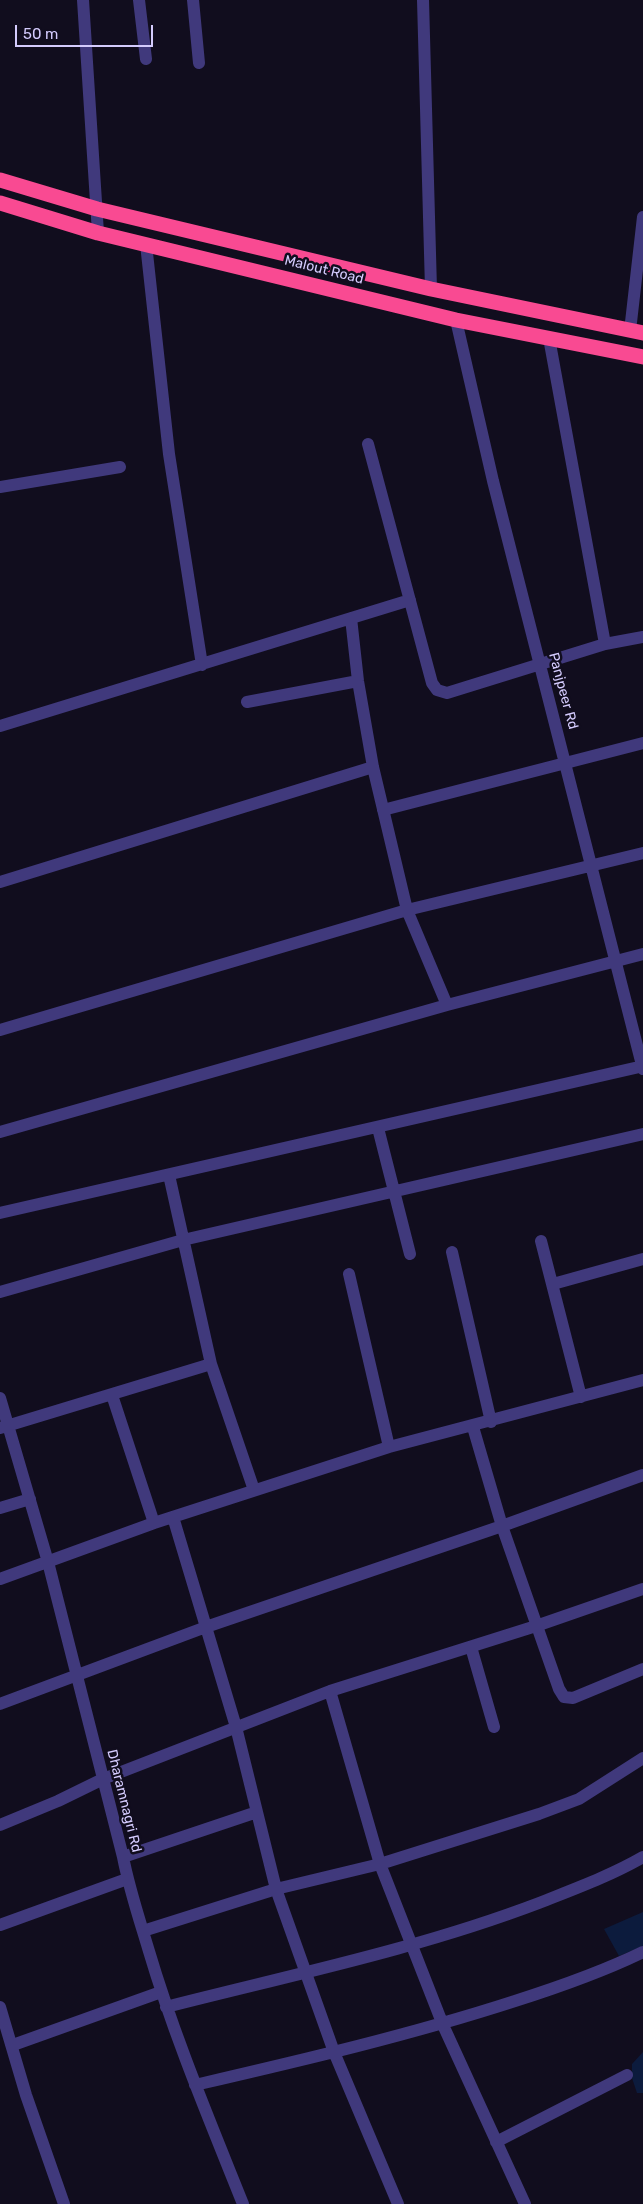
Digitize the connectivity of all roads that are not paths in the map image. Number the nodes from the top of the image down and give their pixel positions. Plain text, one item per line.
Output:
1 (84, 0) edge
2 (139, 0) edge
3 (193, 0) edge
4 (423, 0) edge
5 (146, 59) dead end
6 (199, 63) dead end
7 (0, 180) edge
8 (0, 203) edge
9 (97, 209) junction
10 (643, 217) edge
11 (98, 233) junction
12 (146, 244) junction
13 (431, 289) junction
14 (456, 320) junction
15 (636, 332) edge
16 (549, 338) junction
17 (643, 357) edge
18 (368, 444) dead end
19 (120, 467) dead end
20 (0, 487) edge
21 (410, 600) junction
22 (351, 618) junction
23 (643, 637) edge
24 (605, 644) junction
25 (540, 663) junction
26 (202, 664) junction
27 (358, 682) junction
28 (247, 702) dead end
29 (0, 726) edge
30 (643, 743) edge
31 (566, 763) junction
32 (373, 767) junction
33 (384, 810) junction
34 (643, 852) edge
35 (592, 866) junction
36 (0, 882) edge
37 (407, 910) junction
38 (643, 954) edge
39 (616, 960) junction
40 (447, 1005) junction
41 (0, 1030) edge
42 (643, 1067) edge
43 (378, 1128) junction
44 (0, 1132) edge
45 (643, 1134) edge
46 (169, 1174) junction
47 (394, 1192) junction
48 (0, 1213) edge
49 (183, 1240) junction
50 (540, 1241) dead end
51 (452, 1252) dead end
52 (410, 1254) dead end
53 (643, 1260) edge
54 (349, 1274) dead end
55 (553, 1284) junction
56 (0, 1292) edge
57 (211, 1364) junction
58 (643, 1380) edge
59 (112, 1395) junction
60 (581, 1397) junction
61 (0, 1398) edge
62 (491, 1422) junction
63 (4, 1427) edge
64 (473, 1427) junction
65 (389, 1448) junction
66 (643, 1475) edge
67 (254, 1490) junction
68 (30, 1498) junction
69 (0, 1508) edge
70 (173, 1517) junction
71 (154, 1523) junction
72 (502, 1526) junction
73 (48, 1562) junction
74 (0, 1579) edge
75 (643, 1588) edge
76 (536, 1626) junction
77 (206, 1628) junction
78 (471, 1647) junction
79 (643, 1669) edge
80 (76, 1676) junction
81 (330, 1691) junction
82 (0, 1704) edge
83 (236, 1727) junction
84 (494, 1727) dead end
85 (643, 1758) edge
86 (103, 1779) junction
87 (257, 1812) junction
88 (0, 1825) edge
89 (123, 1857) junction
90 (643, 1857) edge
91 (380, 1864) junction
92 (127, 1879) junction
93 (276, 1889) junction
94 (0, 1925) edge
95 (143, 1931) junction
96 (412, 1946) junction
97 (643, 1952) edge
98 (304, 1972) junction
99 (161, 1992) junction
100 (0, 2007) edge
101 (166, 2007) junction
102 (443, 2024) junction
103 (13, 2045) junction
104 (334, 2052) junction
105 (627, 2075) dead end
106 (195, 2085) junction
107 (496, 2142) junction
108 (64, 2204) edge
109 (243, 2204) edge
110 (398, 2204) edge
111 (524, 2204) edge

1 - 9 street
2 - 5 street
3 - 6 street
4 - 13 street
7 - 9 highway, Malout Road
8 - 11 highway, Malout Road
9 - 11 street
9 - 13 highway, Malout Road
10 - 15 street
11 - 12 highway, Malout Road
12 - 14 highway, Malout Road
12 - 26 street
13 - 15 highway, Malout Road
14 - 16 highway, Malout Road
14 - 25 street, Panjpeer Rd
16 - 17 highway, Malout Road
16 - 24 street
18 - 21 street
19 - 20 street
21 - 22 street
21 - 25 street
22 - 26 street
22 - 27 street
23 - 24 street
24 - 25 street
25 - 31 street, Panjpeer Rd
26 - 29 street
27 - 28 street
27 - 32 street
30 - 31 street
31 - 33 street
31 - 35 street, Panjpeer Rd
32 - 33 street
32 - 36 street
33 - 37 street
34 - 35 street
35 - 37 street
35 - 39 street, Panjpeer Rd
37 - 40 street
37 - 41 street
38 - 39 street
39 - 40 street
39 - 42 street, Panjpeer Rd
40 - 44 street
42 - 43 street
43 - 46 street
43 - 47 street
45 - 47 street
46 - 48 street
46 - 49 street
47 - 49 street
47 - 52 street
49 - 56 street
49 - 57 street
50 - 55 street
51 - 62 street
53 - 55 street
54 - 65 street
55 - 60 street
57 - 59 street
57 - 67 street
58 - 60 street
59 - 63 street
59 - 71 street
60 - 62 street
61 - 63 street, Dharamnagri Rd
62 - 64 street
63 - 68 street, Dharamnagri Rd
64 - 65 street
64 - 72 street
65 - 67 street
66 - 72 street
67 - 70 street
68 - 69 street
68 - 73 street, Dharamnagri Rd
70 - 71 street
70 - 77 street
71 - 73 street
72 - 76 street
72 - 77 street
73 - 74 street
73 - 80 street, Dharamnagri Rd
75 - 76 street
76 - 78 street
76 - 79 street
77 - 80 street
77 - 83 street
78 - 81 street
78 - 84 street
80 - 82 street
80 - 86 street, Dharamnagri Rd
81 - 83 street
81 - 91 street
83 - 86 street
83 - 87 street
85 - 91 street
86 - 88 street
86 - 89 street, Dharamnagri Rd
87 - 89 street
87 - 93 street
89 - 92 street, Dharamnagri Rd
90 - 96 street
91 - 93 street
91 - 96 street
92 - 94 street
92 - 95 street, Dharamnagri Rd
93 - 95 street
93 - 98 street
95 - 99 street, Dharamnagri Rd
96 - 98 street
96 - 102 street
97 - 102 street
98 - 101 street
98 - 104 street
99 - 101 street, Dharamnagri Rd
99 - 103 street
100 - 103 street
101 - 106 street, Dharamnagri Rd
102 - 104 street
102 - 107 street
103 - 108 street
104 - 106 street
104 - 110 street
105 - 107 street
106 - 109 street, Dharamnagri Rd
107 - 111 street

